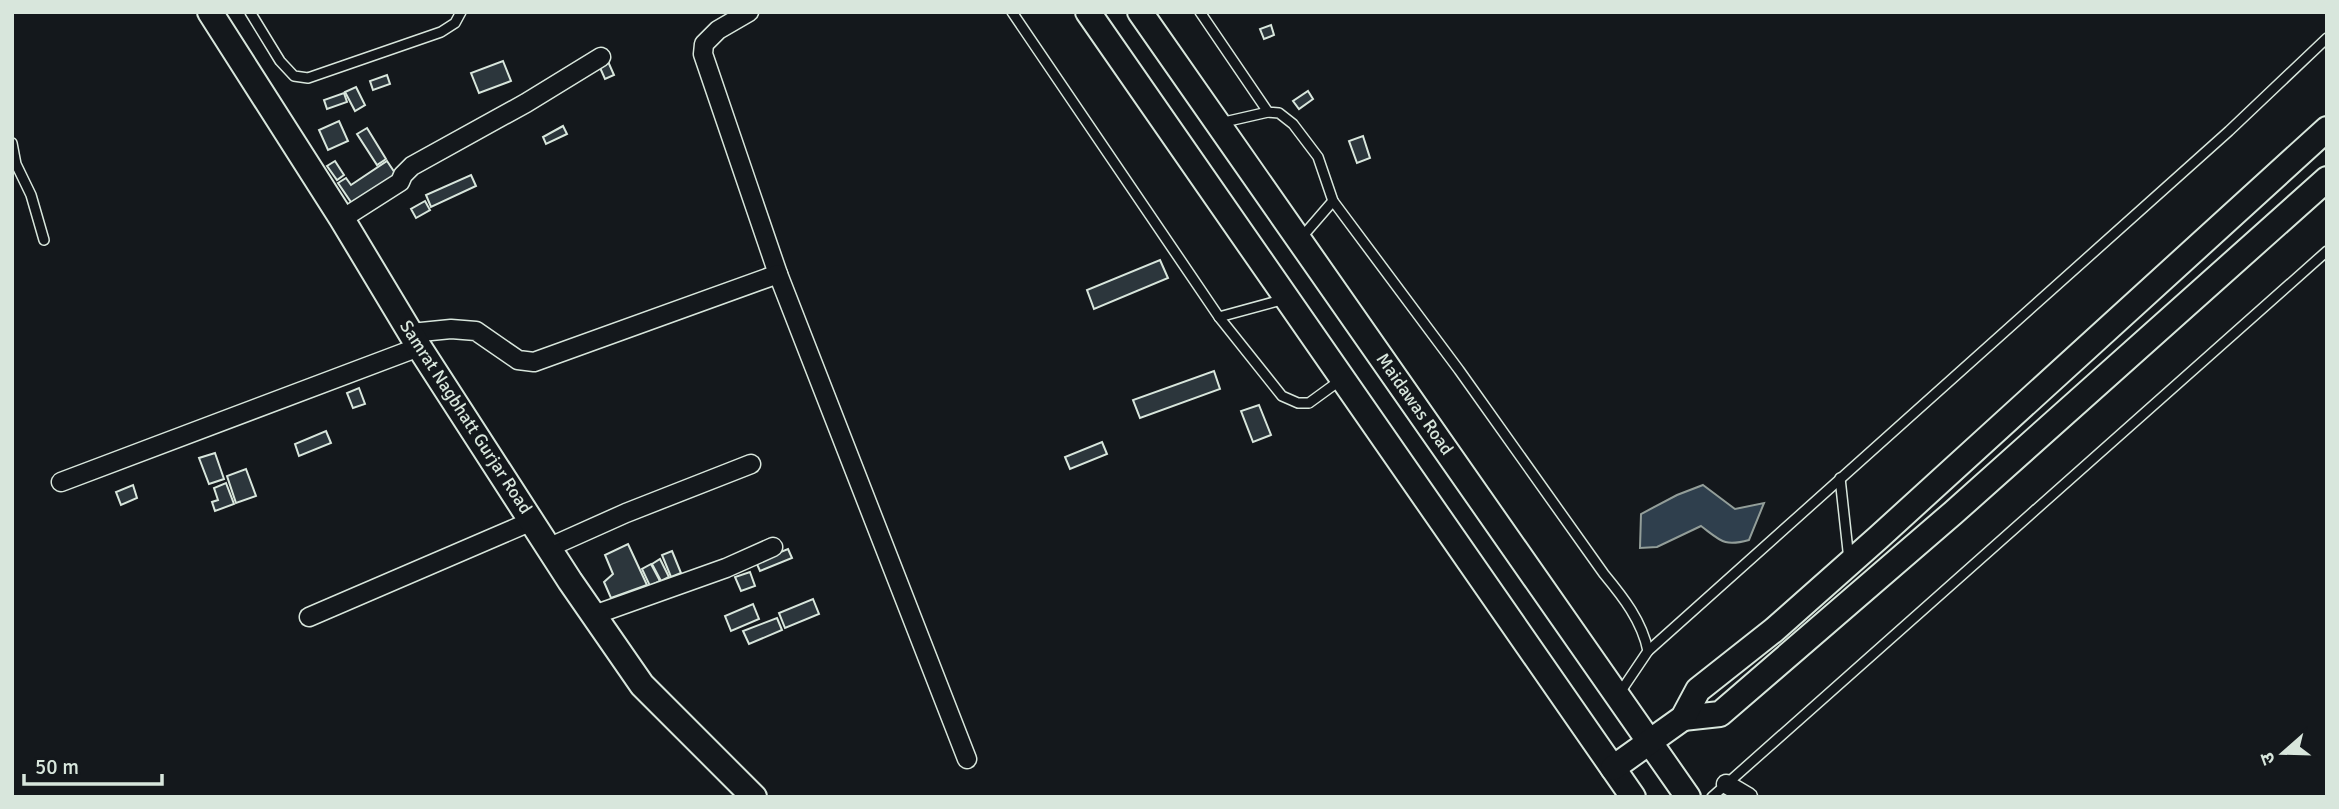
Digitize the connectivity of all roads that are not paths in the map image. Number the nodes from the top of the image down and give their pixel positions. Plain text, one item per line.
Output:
1 (210, 12) edge
2 (250, 12) edge
3 (461, 12) edge
4 (749, 12) edge
5 (1012, 12) edge
6 (1088, 12) edge
7 (1140, 12) edge
8 (1200, 12) edge
9 (2327, 38) edge
10 (601, 57) dead end
11 (1268, 112) junction
12 (1218, 124) junction
13 (2327, 129) edge
14 (12, 143) edge
15 (2327, 179) edge
16 (1333, 201) junction
17 (342, 219) junction
18 (44, 240) dead end
19 (1300, 240) junction
20 (2327, 251) edge
21 (778, 274) junction
22 (1285, 299) junction
23 (1219, 317) junction
24 (415, 340) junction
25 (1344, 378) junction
26 (751, 464) dead end
27 (1840, 478) junction
28 (61, 482) dead end
29 (532, 521) junction
30 (550, 547) junction
31 (773, 547) dead end
32 (1850, 563) junction
33 (594, 615) junction
34 (309, 617) dead end
35 (1648, 651) junction
36 (1618, 695) junction
37 (1683, 718) junction
38 (1649, 740) junction
39 (967, 759) dead end
40 (1613, 768) junction
41 (1726, 784) junction
42 (754, 797) edge
43 (1633, 797) edge
44 (1688, 797) edge
45 (1712, 797) edge
46 (1748, 797) edge

1 - 17 street, Samrat Nagbhatt Gurjar Road
2 - 3 lane
4 - 21 street
5 - 23 lane
6 - 22 street
7 - 12 street, Maidawas Road
8 - 11 lane
9 - 27 lane
10 - 17 street
11 - 12 lane
11 - 16 lane
12 - 19 street, Maidawas Road
13 - 32 street
14 - 18 lane
15 - 37 street
16 - 19 lane
16 - 35 lane
17 - 24 street, Samrat Nagbhatt Gurjar Road
19 - 36 street, Maidawas Road
20 - 41 lane
21 - 24 street
21 - 39 street
22 - 23 lane
22 - 25 street
23 - 25 lane
24 - 28 street
24 - 29 street, Samrat Nagbhatt Gurjar Road
25 - 40 street
26 - 30 street
27 - 32 lane
27 - 35 lane
29 - 30 street, Samrat Nagbhatt Gurjar Road
29 - 34 street
30 - 33 street, Samrat Nagbhatt Gurjar Road
31 - 33 street
32 - 37 street
33 - 42 street, Samrat Nagbhatt Gurjar Road
35 - 36 lane
36 - 38 street, Maidawas Road
37 - 38 street
38 - 40 street
38 - 44 street, Maidawas Road
40 - 43 street
41 - 45 lane
41 - 46 street

